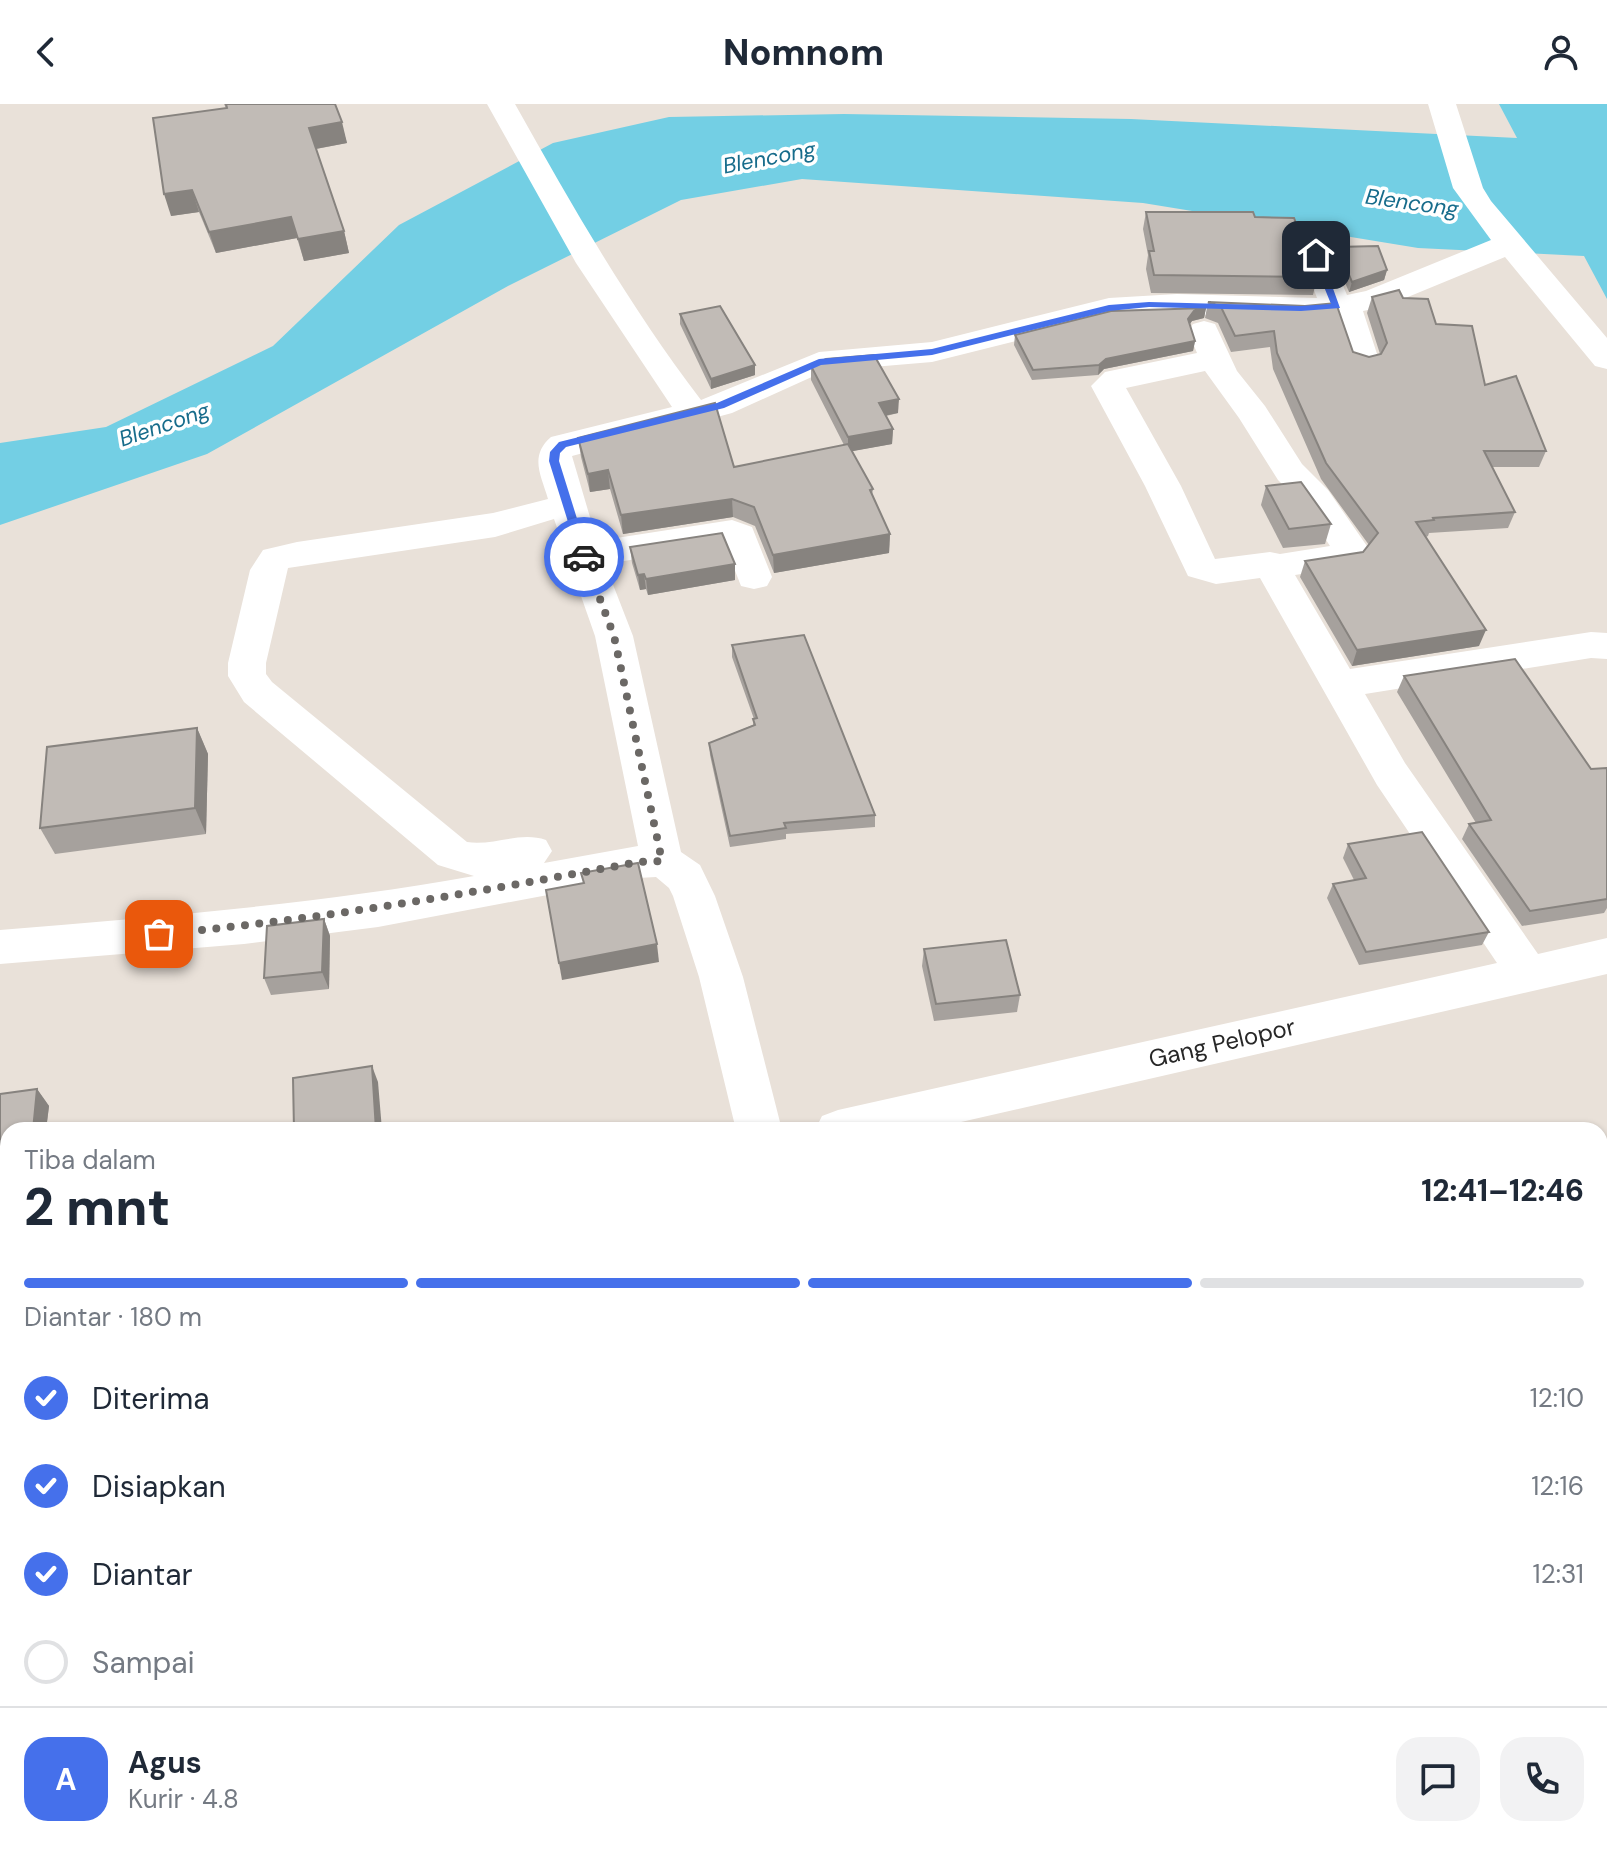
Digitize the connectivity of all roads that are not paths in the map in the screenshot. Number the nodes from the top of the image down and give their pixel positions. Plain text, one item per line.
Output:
1 (501, 104) edge
2 (1442, 104) edge
3 (1509, 244) junction
4 (1316, 255) dead end
5 (1198, 305) junction
6 (1340, 305) junction
7 (1215, 359) junction
8 (1607, 359) edge
9 (1363, 360) edge
10 (694, 414) junction
11 (545, 510) dead end
12 (583, 555) junction
13 (1271, 566) junction
14 (754, 577) dead end
15 (1607, 646) edge
16 (1340, 685) junction
17 (650, 862) junction
18 (0, 947) edge
19 (1607, 956) edge
20 (1528, 974) junction
21 (757, 1122) edge
22 (873, 1122) edge

1 - 10 street
2 - 3 street
3 - 6 street
3 - 8 street
4 - 6 street
5 - 6 street
5 - 7 street
5 - 10 street
6 - 9 street
7 - 13 street
7 - 13 street
10 - 12 street
11 - 17 street
12 - 14 street
12 - 17 street
13 - 16 street
15 - 16 street
16 - 20 street
17 - 18 street
17 - 21 street
19 - 20 street, Gang Pelopor
20 - 22 street, Gang Pelopor

